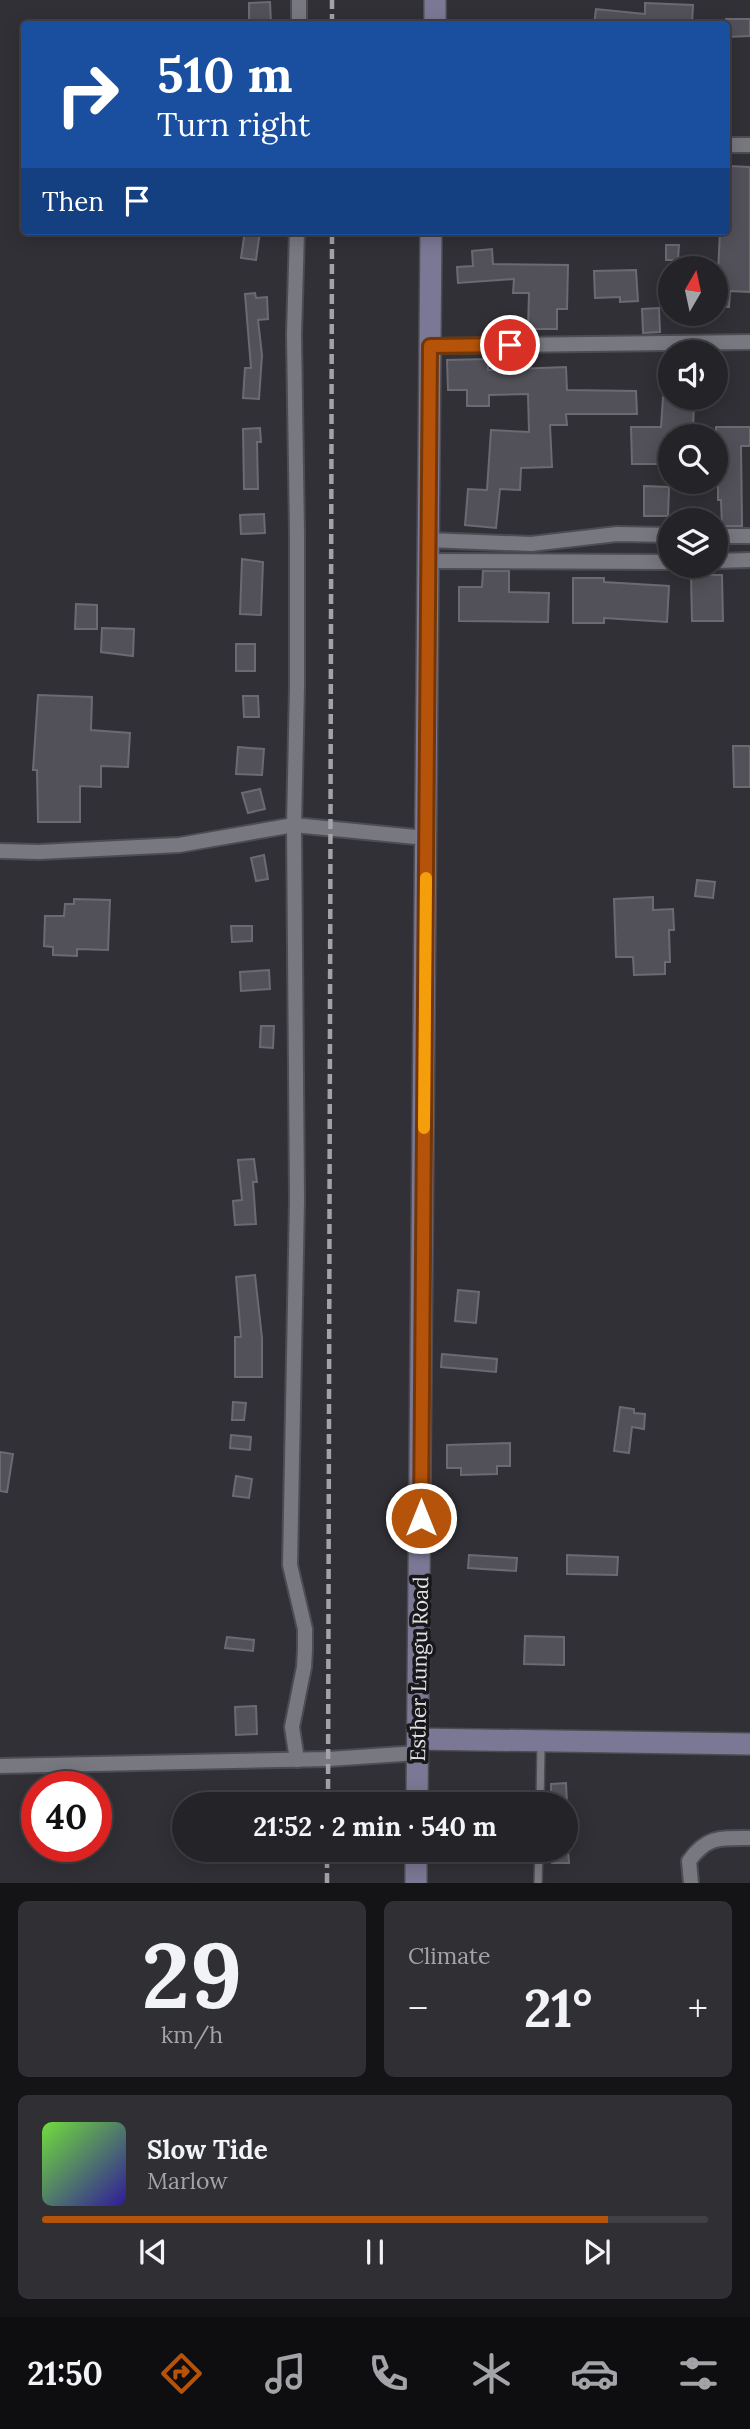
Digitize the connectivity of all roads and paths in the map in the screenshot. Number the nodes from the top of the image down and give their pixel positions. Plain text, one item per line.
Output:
1 (299, 0) edge
2 (435, 0) edge
3 (299, 21) edge
4 (435, 21) edge
5 (730, 145) edge
6 (750, 145) edge
7 (297, 235) edge
8 (431, 235) edge
9 (750, 342) edge
10 (430, 346) junction
11 (658, 535) edge
12 (728, 536) edge
13 (750, 536) edge
14 (427, 551) junction
15 (750, 560) edge
16 (658, 561) edge
17 (728, 561) edge
18 (294, 825) junction
19 (426, 838) junction
20 (0, 851) edge
21 (541, 1740) junction
22 (750, 1744) edge
23 (418, 1746) junction
24 (296, 1760) junction
25 (0, 1766) edge
26 (417, 1792) edge
27 (540, 1792) edge
28 (750, 1838) edge
29 (416, 1862) edge
30 (539, 1862) edge
31 (416, 1883) edge
32 (538, 1883) edge
33 (691, 1883) edge

1 - 3 street
2 - 4 street
5 - 6 street
7 - 18 street
8 - 10 street, Esther Lungu Road
9 - 10 street
10 - 14 street, Esther Lungu Road
11 - 14 street
12 - 13 street
14 - 16 street
14 - 19 street, Esther Lungu Road
15 - 17 street
18 - 19 street
18 - 20 street
18 - 24 street
19 - 23 street, Esther Lungu Road
21 - 22 street
21 - 23 street
21 - 27 lane
23 - 24 street
23 - 26 street, Esther Lungu Road
24 - 25 street
28 - 33 street
29 - 31 street
30 - 32 lane

